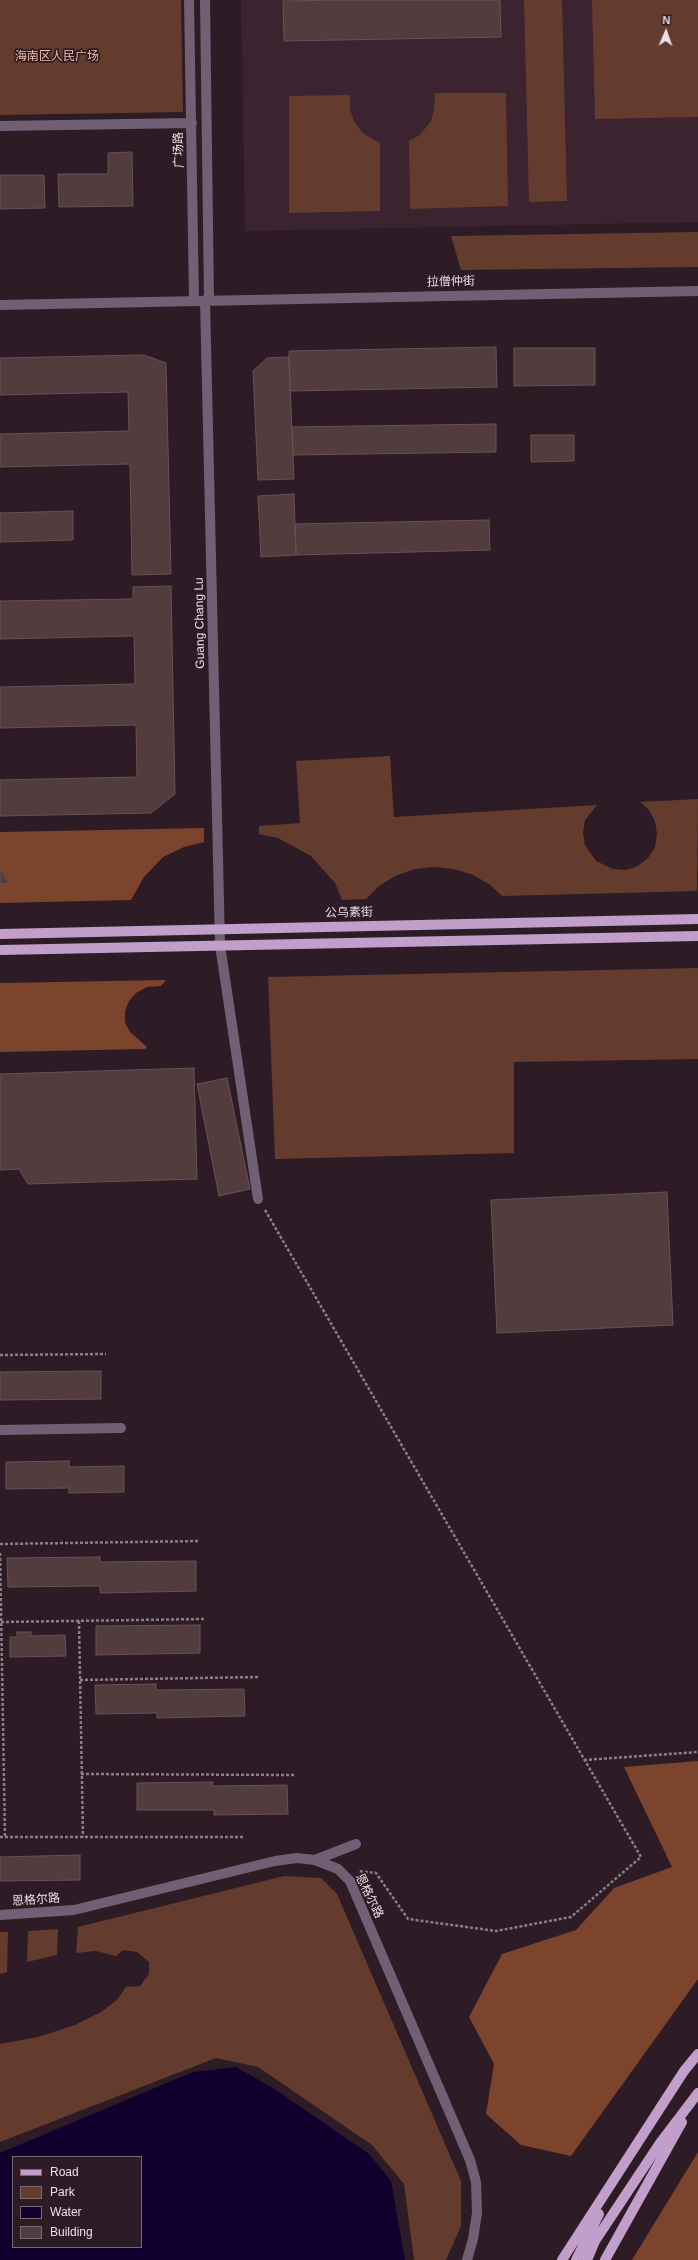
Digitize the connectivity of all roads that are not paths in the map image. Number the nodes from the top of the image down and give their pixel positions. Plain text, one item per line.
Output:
1 (189, 0) edge
2 (205, 0) edge
3 (192, 123) junction
4 (0, 126) edge
5 (698, 291) edge
6 (194, 300) junction
7 (207, 300) junction
8 (0, 305) edge
9 (698, 919) edge
10 (220, 929) junction
11 (0, 934) edge
12 (698, 936) edge
13 (220, 945) junction
14 (0, 950) edge
15 (258, 1199) road end
16 (121, 1428) dead end
17 (0, 1430) edge
18 (356, 1844) dead end
19 (315, 1860) junction
20 (0, 1915) edge
21 (698, 2054) edge
22 (684, 2071) junction
23 (698, 2094) edge
24 (466, 2260) edge
25 (562, 2260) edge
26 (576, 2260) edge
27 (587, 2260) edge
28 (605, 2260) edge

1 - 3 street, 广场路
2 - 7 street
3 - 4 street
3 - 6 street, 广场路
5 - 7 street, 拉僧仲街
6 - 7 street, 拉僧仲街
6 - 8 street, 拉僧仲街
7 - 10 street, Guang Chang Lu
9 - 10 main road, 公乌素街
10 - 11 main road, 公乌素街
10 - 13 street, Guang Chang Lu
12 - 13 main road
13 - 14 main road
13 - 15 street, Guang Chang Lu
16 - 17 street
18 - 19 street
19 - 20 street, 恩格尔路
19 - 24 street, 恩格尔路
21 - 22 main road
22 - 25 main road
22 - 26 main road
23 - 27 main road
23 - 28 main road

